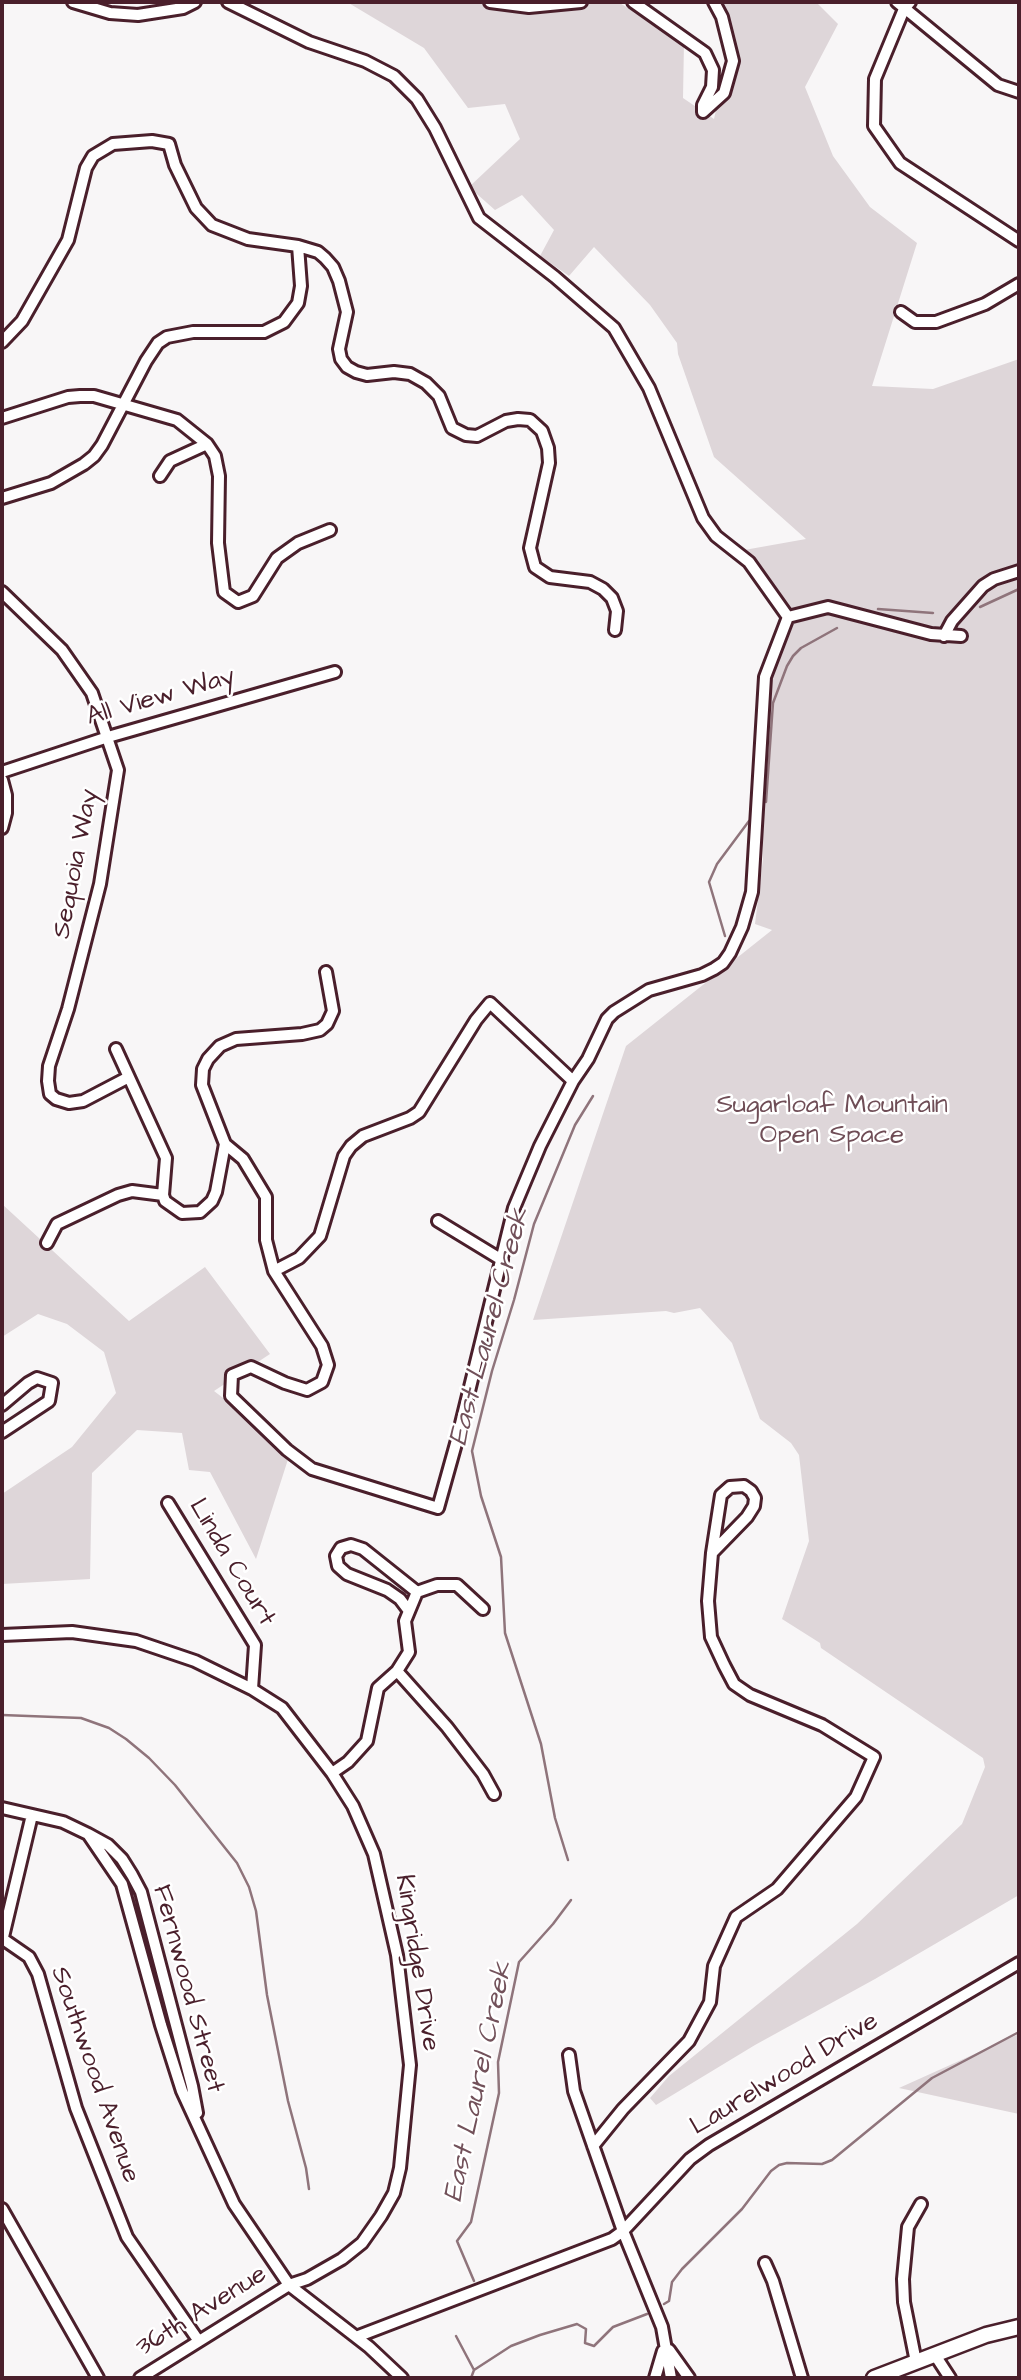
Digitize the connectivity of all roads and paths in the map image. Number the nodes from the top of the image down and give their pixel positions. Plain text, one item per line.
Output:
1 (72, 2) edge
2 (195, 2) edge
3 (228, 2) edge
4 (490, 2) edge
5 (581, 2) edge
6 (633, 2) edge
7 (714, 2) edge
8 (904, 4) edge
9 (1019, 92) edge
10 (1019, 241) edge
11 (298, 246) junction
12 (1019, 284) edge
13 (901, 312) dead end
14 (2, 342) edge
15 (124, 405) junction
16 (2, 418) edge
17 (207, 444) junction
18 (160, 476) dead end
19 (2, 498) edge
20 (330, 530) dead end
21 (1019, 571) edge
22 (2, 592) edge
23 (788, 617) junction
24 (615, 630) dead end
25 (944, 636) junction
26 (961, 636) dead end
27 (335, 672) dead end
28 (108, 737) junction
29 (2, 772) edge
30 (2, 780) edge
31 (2, 828) edge
32 (326, 972) dead end
33 (116, 1049) dead end
34 (127, 1078) junction
35 (573, 1081) junction
36 (225, 1144) junction
37 (163, 1195) junction
38 (438, 1220) dead end
39 (47, 1242) dead end
40 (502, 1260) junction
41 (274, 1272) junction
42 (2, 1405) edge
43 (2, 1432) edge
44 (168, 1503) dead end
45 (712, 1553) junction
46 (417, 1592) junction
47 (484, 1609) dead end
48 (409, 1611) junction
49 (2, 1635) edge
50 (397, 1671) junction
51 (252, 1689) junction
52 (332, 1773) junction
53 (494, 1794) dead end
54 (2, 1808) edge
55 (32, 1815) junction
56 (6, 1907) edge
57 (2, 1940) edge
58 (1019, 1963) edge
59 (569, 2055) dead end
60 (593, 2146) junction
61 (921, 2204) dead end
62 (2, 2208) edge
63 (623, 2231) junction
64 (765, 2263) dead end
65 (289, 2285) junction
66 (1019, 2327) edge
67 (356, 2337) junction
68 (664, 2338) junction
69 (198, 2340) junction
70 (934, 2355) junction
71 (916, 2362) junction
72 (98, 2378) edge
73 (140, 2378) edge
74 (402, 2378) edge
75 (655, 2378) edge
76 (671, 2378) edge
77 (689, 2378) edge
78 (802, 2378) edge
79 (873, 2378) edge
80 (950, 2378) edge

1 - 2 street
3 - 23 street
4 - 5 street
6 - 7 street
8 - 9 street
8 - 10 street
11 - 14 street
11 - 15 street
11 - 24 street
12 - 13 street
15 - 16 street
15 - 17 street
15 - 19 street
17 - 18 street
17 - 20 street
21 - 25 street
22 - 28 street, Sequoia Way
23 - 25 street
23 - 35 street
25 - 26 street
27 - 28 street, All View Way
28 - 29 street, All View Way
28 - 34 street, Sequoia Way
30 - 31 street
32 - 36 street
33 - 34 street
34 - 37 street
35 - 40 street
35 - 41 street
36 - 37 street
36 - 41 street
37 - 39 street
38 - 40 street
40 - 41 street
42 - 43 street
44 - 51 street, Linda Court
45 - 45 street
45 - 60 street
46 - 47 street
46 - 48 street
46 - 48 street
48 - 50 street
49 - 51 street, Kingridge Drive
50 - 52 street
50 - 53 street
51 - 52 street, Kingridge Drive
52 - 65 street, Kingridge Drive
54 - 55 street, Fernwood Street
55 - 56 street
55 - 65 street, Fernwood Street
56 - 57 street
57 - 69 street, Southwood Avenue
58 - 63 street, Laurelwood Drive
59 - 60 street
60 - 63 street
61 - 71 street
62 - 72 street
63 - 67 street, Laurelwood Drive
63 - 68 street
64 - 78 street
65 - 67 street, Fernwood Street
65 - 69 street, 36th Avenue
66 - 70 main road
67 - 74 street, Fernwood Street
68 - 75 street
68 - 76 street
68 - 77 street
69 - 73 street, 36th Avenue
70 - 71 main road
70 - 80 street
71 - 79 main road

